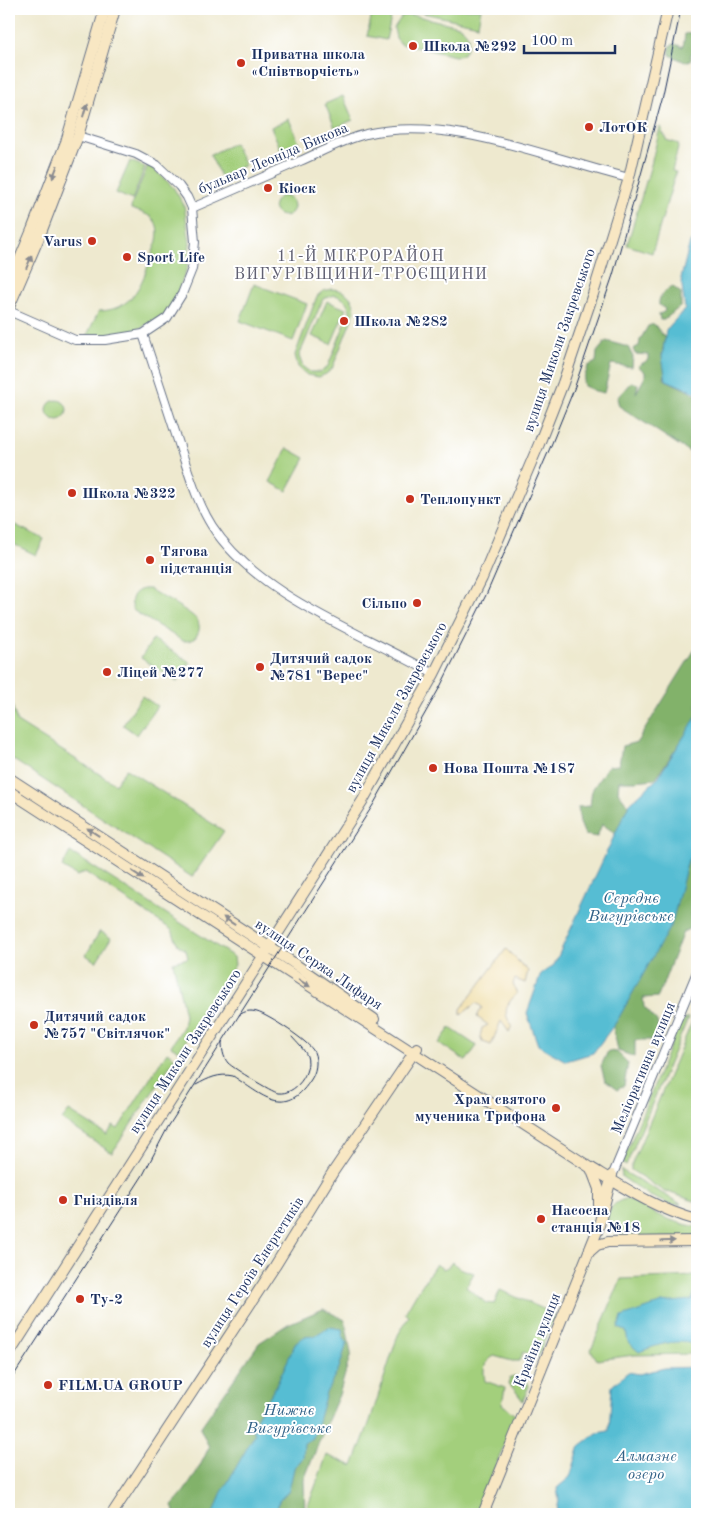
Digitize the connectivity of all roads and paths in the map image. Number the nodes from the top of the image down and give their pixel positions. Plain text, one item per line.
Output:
1 (104, 9) edge
2 (115, 9) edge
3 (668, 9) edge
4 (78, 136) junction
5 (629, 178) junction
6 (192, 208) junction
7 (9, 285) edge
8 (9, 307) edge
9 (9, 311) edge
10 (143, 334) junction
11 (434, 674) junction
12 (9, 778) edge
13 (9, 791) edge
14 (266, 952) junction
15 (697, 972) edge
16 (416, 1050) junction
17 (591, 1168) junction
18 (612, 1177) junction
19 (697, 1220) edge
20 (598, 1229) junction
21 (697, 1241) edge
22 (588, 1253) junction
23 (9, 1354) edge
24 (112, 1514) edge
25 (483, 1514) edge

1 -> 7 street
4 -> 2 street
3 - 5 street, вулиця Миколи Закревського
4 - 6 street
8 -> 4 street
5 - 6 street, бульвар Леоніда Бикова
5 - 11 street, вулиця Миколи Закревського
6 - 10 street
9 - 10 street
10 - 11 street
11 - 14 street, вулиця Миколи Закревського
14 -> 12 street, вулиця Сержа Лифаря
13 -> 14 street, вулиця Сержа Лифаря
14 - 16 street, вулиця Сержа Лифаря
14 - 23 street, вулиця Миколи Закревського
15 - 18 street, Меліоративна вулиця
16 - 17 street, вулиця Сержа Лифаря
16 - 18 street, вулиця Сержа Лифаря
16 - 24 street, вулиця Героїв Енергетиків
17 - 18 street, вулиця Сержа Лифаря
17 - 20 street
18 - 19 street
18 - 20 street, Крайня вулиця
20 - 22 street, Крайня вулиця
22 -> 21 street
22 - 25 street, Крайня вулиця

